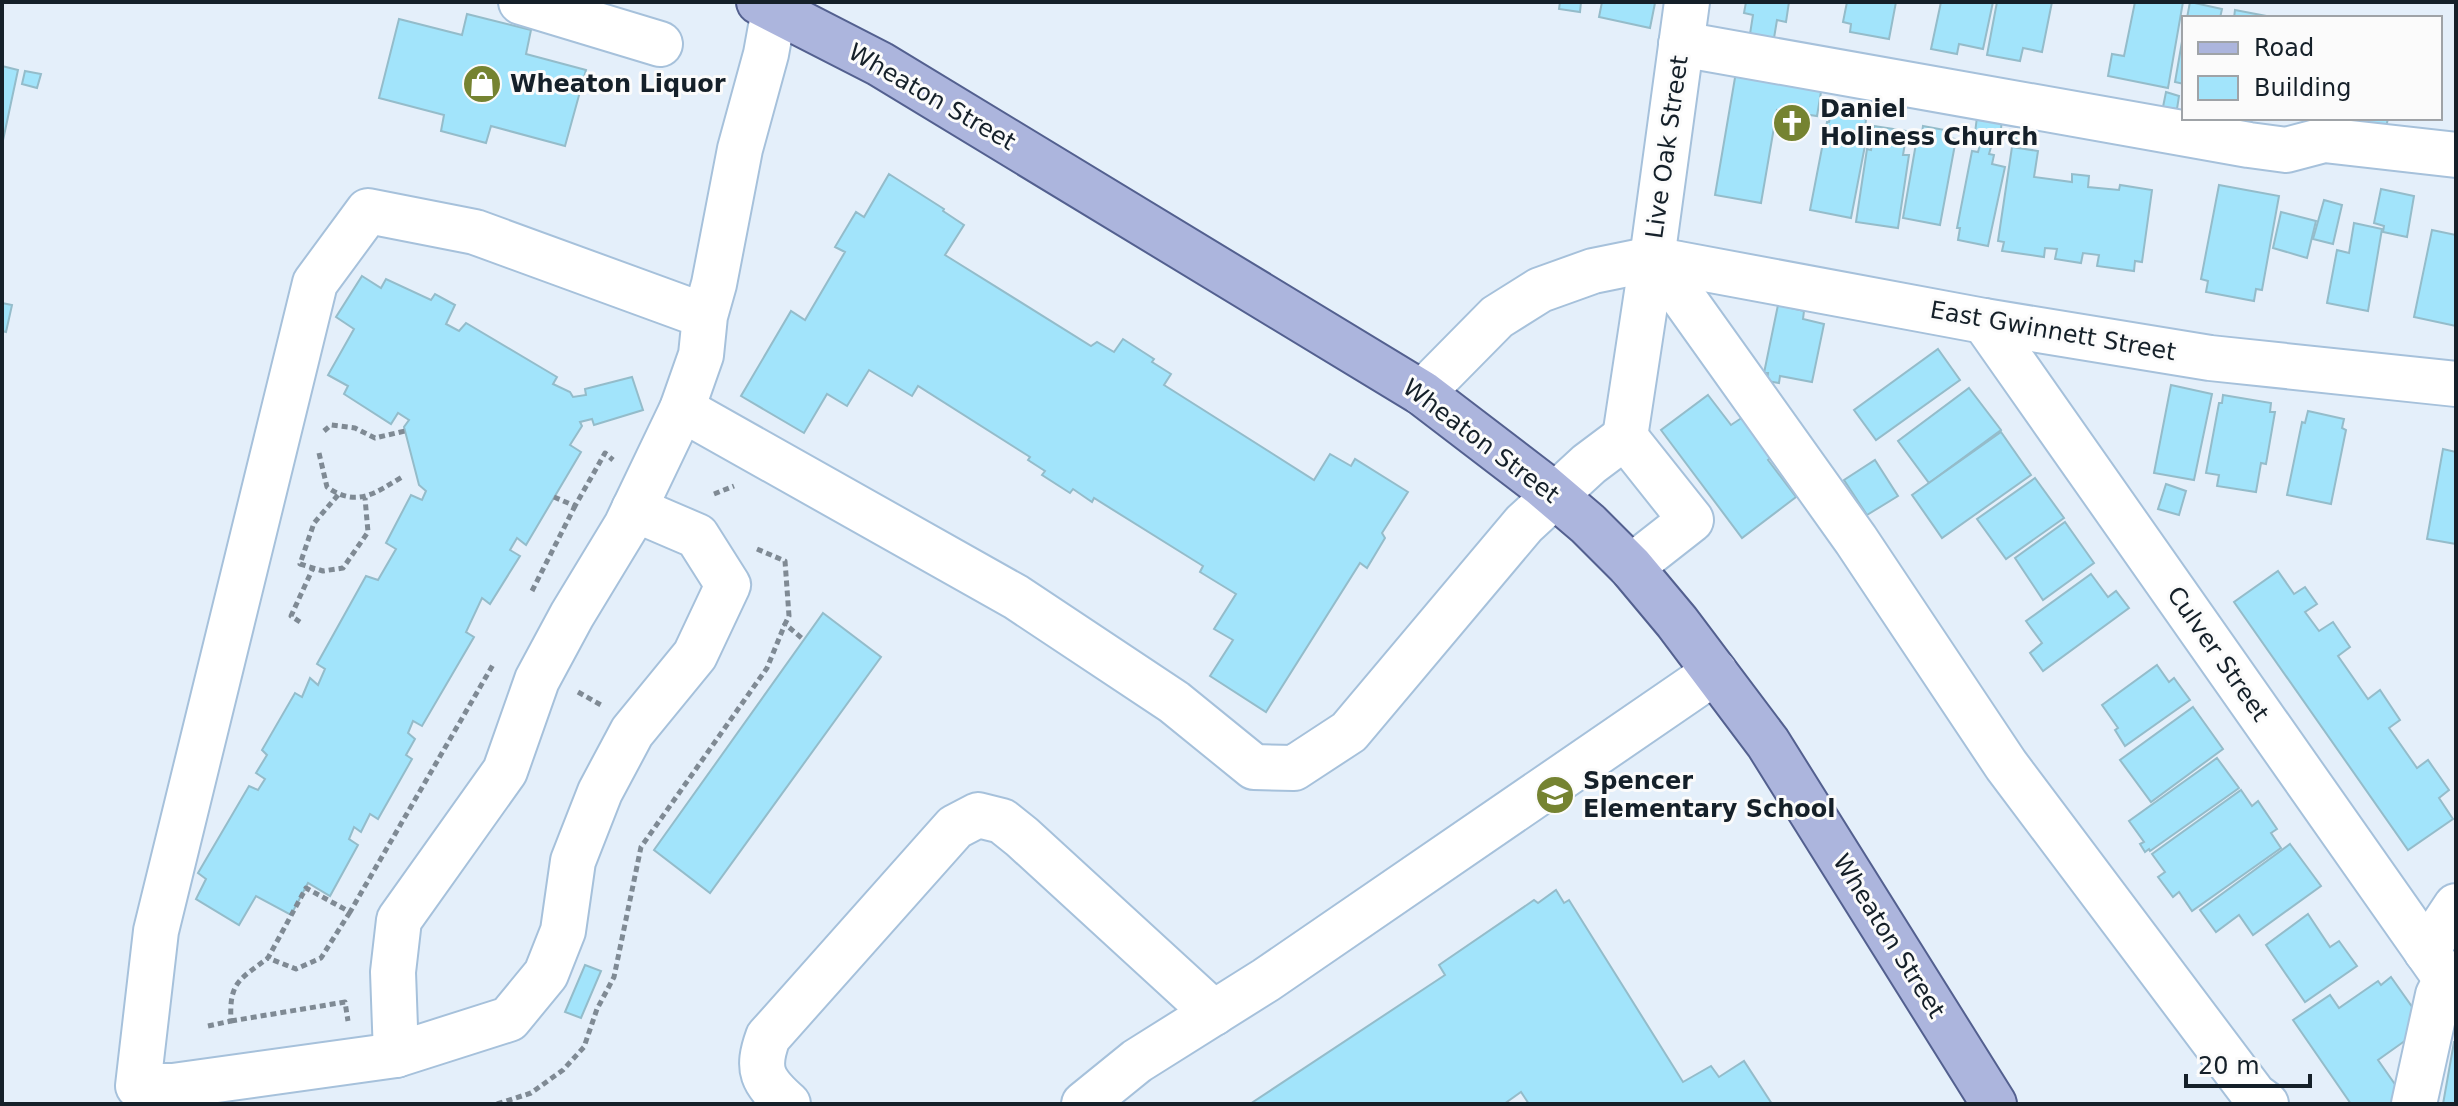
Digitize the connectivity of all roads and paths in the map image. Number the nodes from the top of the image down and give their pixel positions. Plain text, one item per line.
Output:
1 (521, 2) edge
2 (767, 6) edge
3 (1684, 23) edge
4 (660, 44) dead end
5 (2456, 155) edge
6 (1665, 262) junction
7 (705, 316) junction
8 (1984, 321) junction
9 (2456, 384) edge
10 (1422, 393) junction
11 (682, 409) junction
12 (405, 431) dead end
13 (316, 437) dead end
14 (1625, 437) junction
15 (318, 448) dead end
16 (615, 462) dead end
17 (402, 477) dead end
18 (338, 495) junction
19 (1553, 495) junction
20 (554, 497) dead end
21 (365, 498) junction
22 (575, 506) junction
23 (634, 509) junction
24 (1631, 567) junction
25 (313, 568) junction
26 (526, 604) dead end
27 (300, 622) dead end
28 (785, 624) dead end
29 (497, 659) dead end
30 (1715, 672) junction
31 (2456, 906) edge
32 (350, 912) junction
33 (268, 958) junction
34 (2443, 971) edge
35 (1214, 1013) junction
36 (231, 1021) junction
37 (208, 1026) dead end
38 (351, 1033) dead end
39 (396, 1055) junction
40 (497, 1104) edge
41 (788, 1104) edge
42 (1084, 1104) edge
43 (1994, 1104) edge
44 (2266, 1104) edge
45 (2414, 1104) edge

1 - 4 street
2 - 7 street
2 - 10 main road, Wheaton Street
3 - 5 street
3 - 6 street, Live Oak Street
6 - 8 street, East Gwinnett Street
6 - 10 street, Live Oak Street
6 - 14 street
6 - 44 street
7 - 11 street
7 - 39 street
8 - 9 street, East Gwinnett Street
8 - 34 street, Culver Street
10 - 19 main road, Wheaton Street
11 - 19 street
11 - 23 street
12 - 13 path
14 - 19 street
14 - 24 street
15 - 18 path
16 - 22 path
17 - 21 path
18 - 21 path
18 - 25 path
19 - 24 main road, Wheaton Street
20 - 22 path
21 - 25 path
22 - 26 path
23 - 39 street
23 - 39 street
24 - 30 main road, Wheaton Street
25 - 27 path
28 - 40 path
29 - 32 path
30 - 35 street
30 - 43 main road, Wheaton Street
31 - 34 street
32 - 33 path
32 - 33 path
33 - 36 path
34 - 45 street
35 - 41 street
35 - 42 street
36 - 37 path
36 - 38 path

